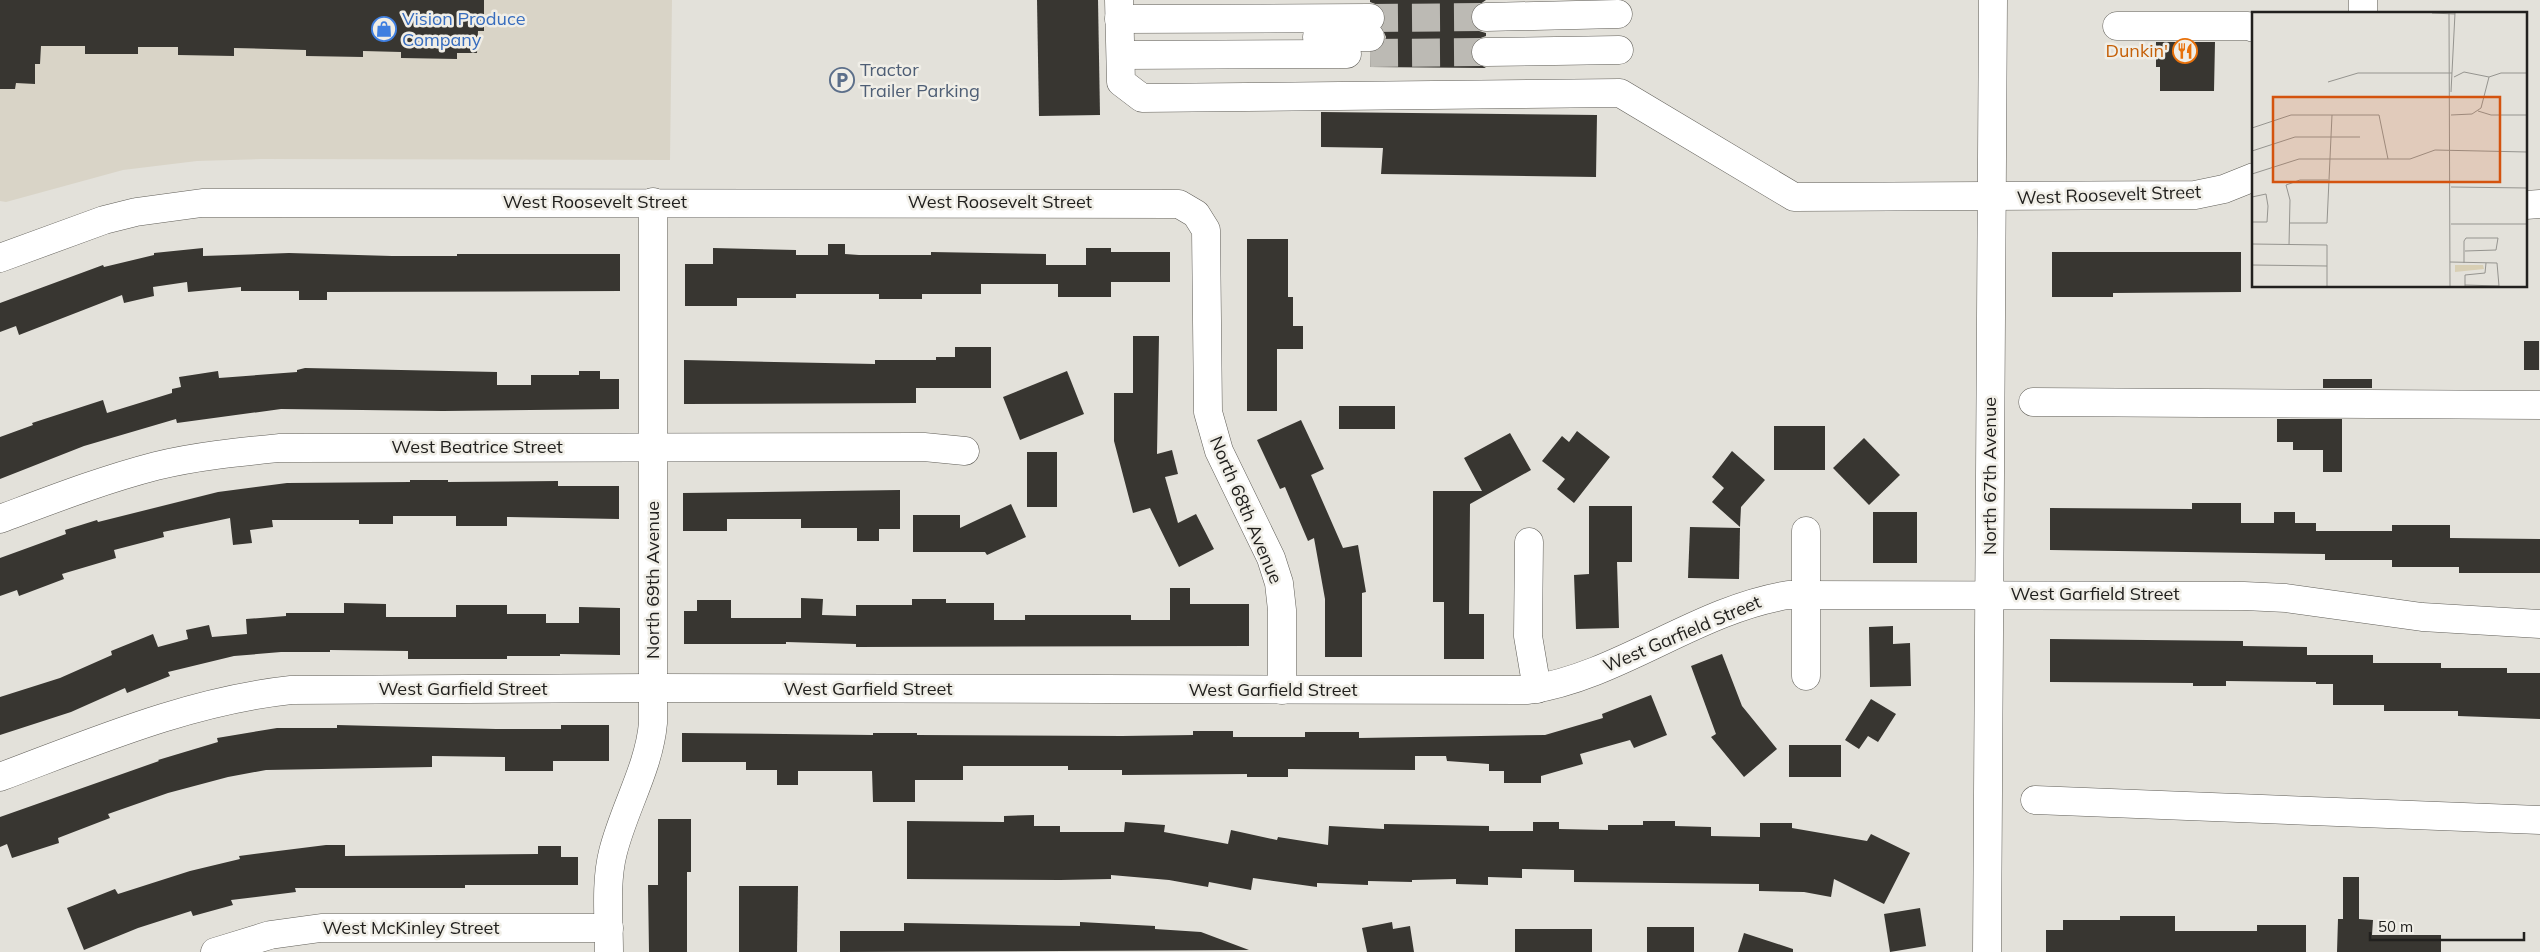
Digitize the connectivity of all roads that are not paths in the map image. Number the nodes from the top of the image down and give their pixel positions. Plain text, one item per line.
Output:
1 (1993, 0) edge
2 (1618, 24) edge
3 (2117, 26) dead end
4 (1120, 27) edge
5 (2252, 27) edge
6 (1620, 93) junction
7 (2252, 178) edge
8 (1992, 198) junction
9 (653, 202) junction
10 (1196, 214) joint
11 (0, 258) edge
12 (2032, 402) dead end
13 (2540, 405) edge
14 (653, 447) junction
15 (965, 451) dead end
16 (0, 519) edge
17 (1806, 531) dead end
18 (1529, 542) dead end
19 (1806, 594) junction
20 (1989, 594) junction
21 (2540, 624) edge
22 (1806, 676) dead end
23 (653, 688) junction
24 (1537, 689) junction
25 (1282, 690) junction
26 (0, 777) edge
27 (2035, 800) dead end
28 (2540, 820) edge
29 (609, 940) edge
30 (215, 952) edge
31 (1987, 952) edge

1 - 8 street, North 67th Avenue
2 - 2 street
2 - 6 street
3 - 5 street
4 - 4 street
4 - 6 street
6 - 8 street, West Roosevelt Street
7 - 8 street, West Roosevelt Street
8 - 20 street, North 67th Avenue
9 - 10 street, West Roosevelt Street
9 - 11 street, West Roosevelt Street
9 - 14 street, North 69th Avenue
10 - 25 street, North 68th Avenue
12 - 13 street
14 - 15 street, West Beatrice Street
14 - 16 street, West Beatrice Street
14 - 23 street, North 69th Avenue
17 - 19 street
18 - 24 street
19 - 20 street, West Garfield Street
19 - 22 street
19 - 24 street, West Garfield Street
20 - 21 street, West Garfield Street
20 - 31 street, North 67th Avenue
23 - 25 street, West Garfield Street
23 - 26 street, West Garfield Street
23 - 29 street, North 69th Avenue
24 - 25 street, West Garfield Street
27 - 28 street
29 - 30 street, West McKinley Street

